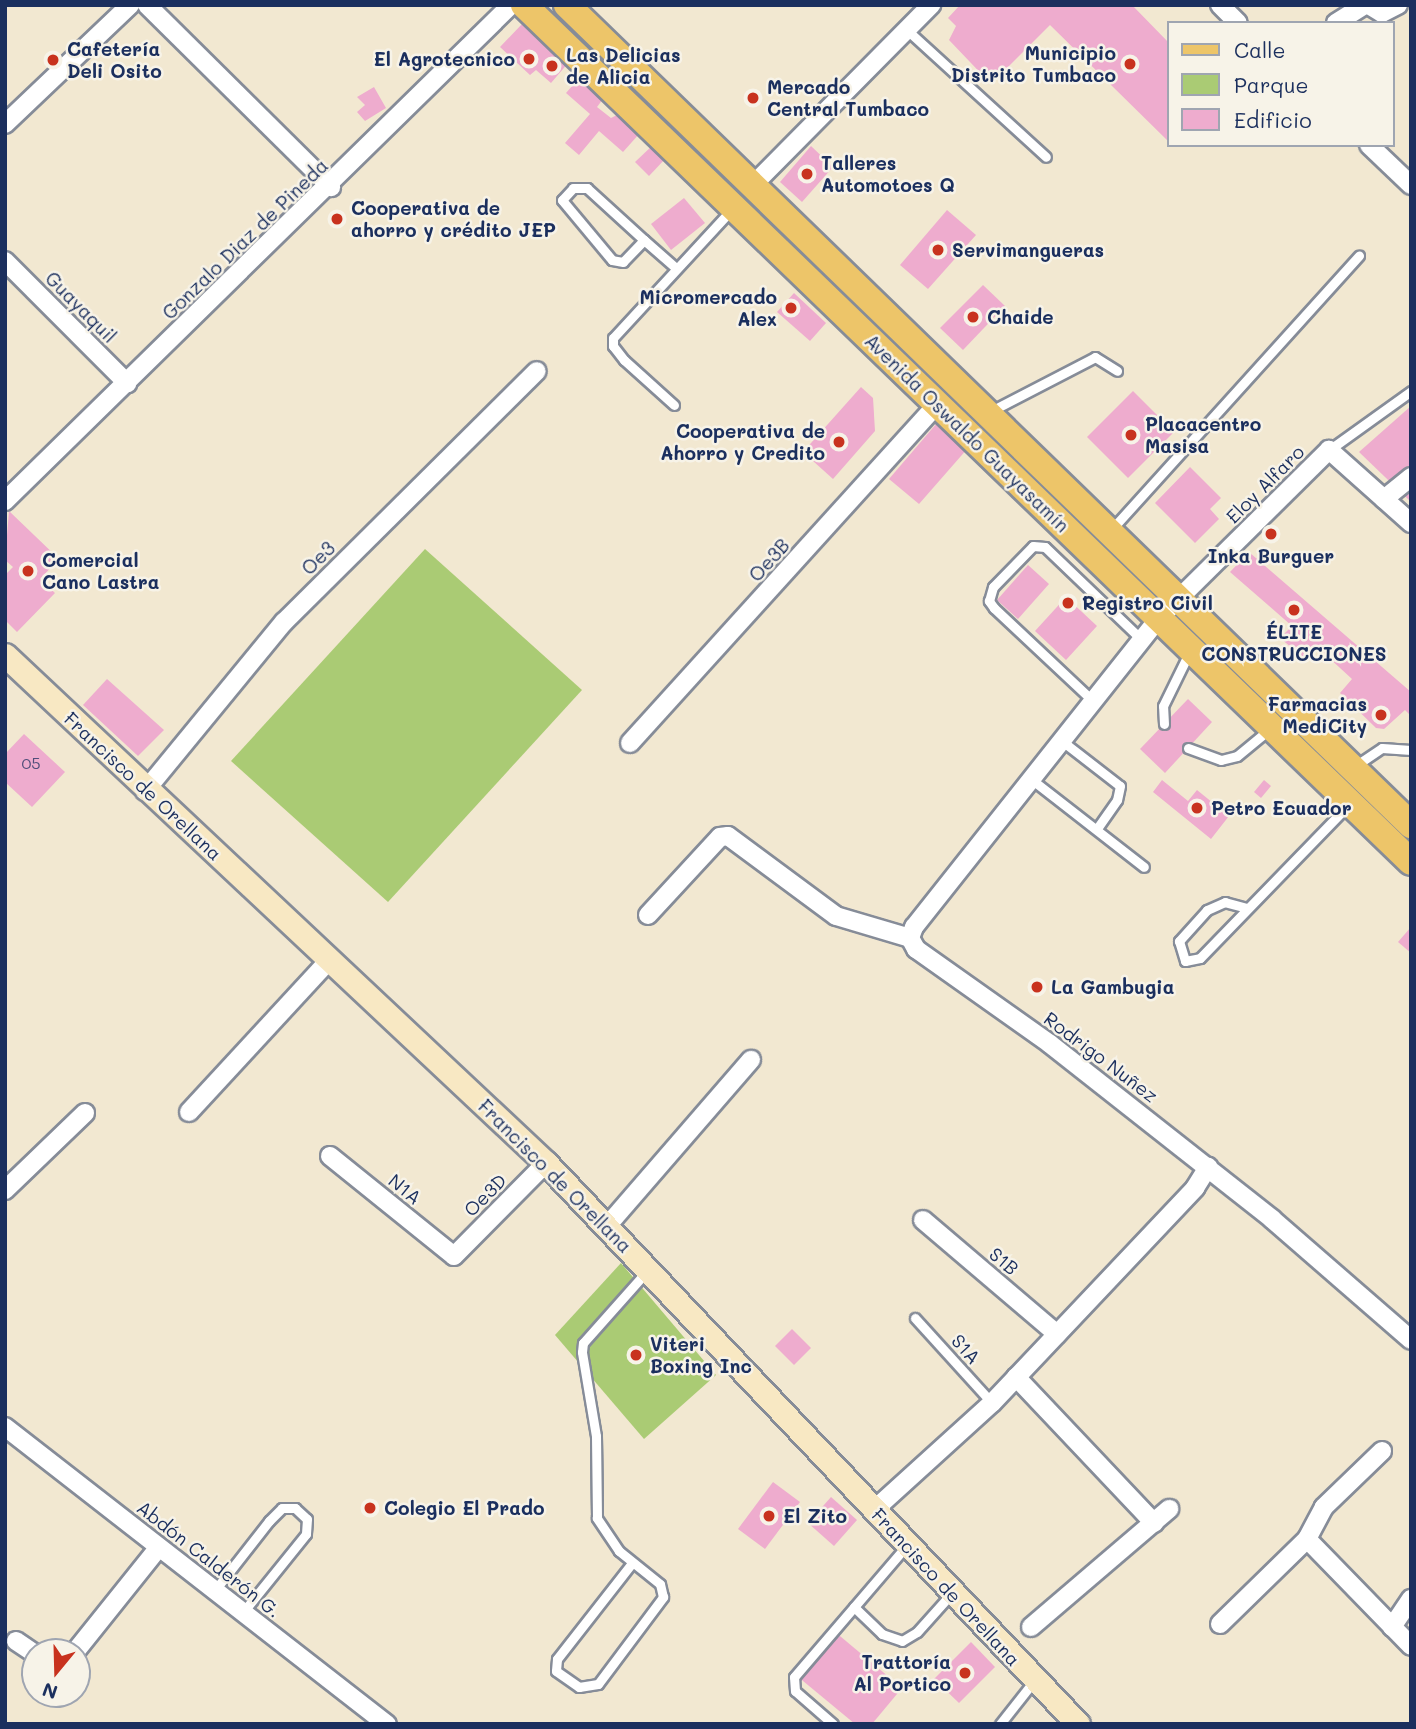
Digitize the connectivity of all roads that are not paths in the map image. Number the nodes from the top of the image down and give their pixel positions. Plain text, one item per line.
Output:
1 (130, 5) edge
2 (147, 5) edge
3 (512, 5) edge
4 (524, 5) edge
5 (567, 5) edge
6 (931, 5) edge
7 (1220, 5) edge
8 (1367, 5) edge
9 (1398, 5) edge
10 (1236, 21) edge
11 (1339, 21) edge
12 (907, 30) junction
13 (5, 124) edge
14 (1370, 147) edge
15 (1046, 158) dead end
16 (1411, 185) edge
17 (752, 186) junction
18 (331, 187) junction
19 (735, 206) junction
20 (644, 240) junction
21 (1359, 256) dead end
22 (5, 261) edge
23 (676, 268) junction
24 (537, 371) dead end
25 (1117, 371) dead end
26 (127, 383) junction
27 (1411, 391) edge
28 (937, 404) junction
29 (674, 405) dead end
30 (990, 412) junction
31 (1329, 450) junction
32 (1411, 477) edge
33 (1384, 499) junction
34 (5, 501) edge
35 (1411, 523) edge
36 (1111, 530) junction
37 (1180, 599) junction
38 (1159, 618) junction
39 (1142, 640) junction
40 (1191, 649) junction
41 (5, 655) edge
42 (1093, 701) junction
43 (1164, 724) dead end
44 (1271, 727) junction
45 (1062, 741) junction
46 (630, 743) dead end
47 (1188, 748) dead end
48 (1411, 750) edge
49 (1352, 768) junction
50 (1031, 779) junction
51 (145, 791) junction
52 (1350, 803) junction
53 (1411, 825) edge
54 (1097, 829) junction
55 (1411, 862) edge
56 (1144, 867) dead end
57 (1247, 908) junction
58 (648, 915) dead end
59 (910, 938) junction
60 (330, 958) junction
61 (751, 1060) dead end
62 (189, 1112) dead end
63 (85, 1113) dead end
64 (330, 1156) dead end
65 (546, 1163) junction
66 (1208, 1167) junction
67 (5, 1190) edge
68 (923, 1220) dead end
69 (607, 1226) junction
70 (454, 1256) joint
71 (648, 1269) junction
72 (915, 1318) dead end
73 (1057, 1334) junction
74 (1411, 1340) edge
75 (1016, 1377) junction
76 (992, 1403) junction
77 (5, 1427) edge
78 (1382, 1451) dead end
79 (1169, 1509) dead end
80 (874, 1510) junction
81 (1154, 1523) junction
82 (1307, 1539) junction
83 (906, 1545) junction
84 (159, 1547) junction
85 (632, 1563) junction
86 (215, 1590) junction
87 (951, 1594) junction
88 (1411, 1599) edge
89 (854, 1607) junction
90 (243, 1612) junction
91 (1220, 1624) dead end
92 (1031, 1627) dead end
93 (1392, 1627) junction
94 (86, 1638) edge
95 (16, 1641) dead end
96 (21, 1644) edge
97 (1411, 1646) edge
98 (1034, 1681) junction
99 (387, 1724) edge
100 (833, 1724) edge
101 (1000, 1724) edge
102 (1078, 1724) edge

1 - 13 street
2 - 18 street
3 - 18 street, Gonzalo Diaz de Pineda
4 - 19 main road, Avenida Oswaldo Guayasamín
5 - 17 main road, Avenida Oswaldo Guayasamín
6 - 12 street
7 - 10 street
8 - 9 street
8 - 11 street
12 - 15 lane
12 - 17 street
14 - 16 street
17 - 30 main road, Avenida Oswaldo Guayasamín
18 - 26 street, Gonzalo Diaz de Pineda
19 - 23 lane
19 - 28 main road, Avenida Oswaldo Guayasamín
20 - 20 lane
20 - 23 lane
21 - 36 lane
22 - 26 street, Guayaquil
23 - 29 lane
24 - 51 street, Oe3
25 - 30 lane
26 - 34 street, Gonzalo Diaz de Pineda
27 - 31 lane, Eloy Alfaro
28 - 38 main road, Avenida Oswaldo Guayasamín
28 - 46 street, Oe3B
30 - 36 main road, Avenida Oswaldo Guayasamín
31 - 33 street
31 - 37 street, Eloy Alfaro
32 - 33 street
33 - 35 street
36 - 37 main road, Avenida Oswaldo Guayasamín
37 - 38 street, Eloy Alfaro
37 - 49 main road, Avenida Oswaldo Guayasamín
38 - 39 street
38 - 40 main road, Avenida Oswaldo Guayasamín
39 - 42 street
39 - 42 lane
40 - 43 lane
40 - 44 main road, Avenida Oswaldo Guayasamín
41 - 51 street, Francisco de Orellana
42 - 45 street
44 - 47 lane
44 - 52 main road, Avenida Oswaldo Guayasamín
45 - 50 street
45 - 54 lane
48 - 49 lane
49 - 53 main road, Avenida Oswaldo Guayasamín
50 - 54 lane
50 - 59 street
51 - 60 street, Francisco de Orellana
52 - 55 main road, Avenida Oswaldo Guayasamín
52 - 57 lane
54 - 56 lane
57 - 57 lane
58 - 59 street
59 - 66 street, Rodrigo Nuñez
60 - 62 street
60 - 65 street, Francisco de Orellana
61 - 69 street
63 - 67 street
64 - 70 street, N1A
65 - 69 street, Francisco de Orellana
65 - 70 street, Oe3D
66 - 73 street
66 - 74 street, Rodrigo Nuñez
68 - 73 street, S1B
69 - 71 street, Francisco de Orellana
71 - 80 street, Francisco de Orellana
71 - 85 lane
72 - 76 lane, S1A
73 - 75 street
75 - 76 street
75 - 81 street
76 - 80 street
77 - 84 street, Abdón Calderón G.
78 - 82 street
79 - 81 street
80 - 83 street, Francisco de Orellana
81 - 92 street
82 - 91 street
82 - 93 street
83 - 87 street, Francisco de Orellana
83 - 89 lane
84 - 86 street, Abdón Calderón G.
84 - 94 street
85 - 85 lane
86 - 90 street, Abdón Calderón G.
86 - 90 lane
87 - 89 lane
87 - 98 street, Francisco de Orellana
88 - 93 street
89 - 100 lane
90 - 99 street, Abdón Calderón G.
93 - 97 street
95 - 96 street
98 - 101 lane
98 - 102 street, Francisco de Orellana

